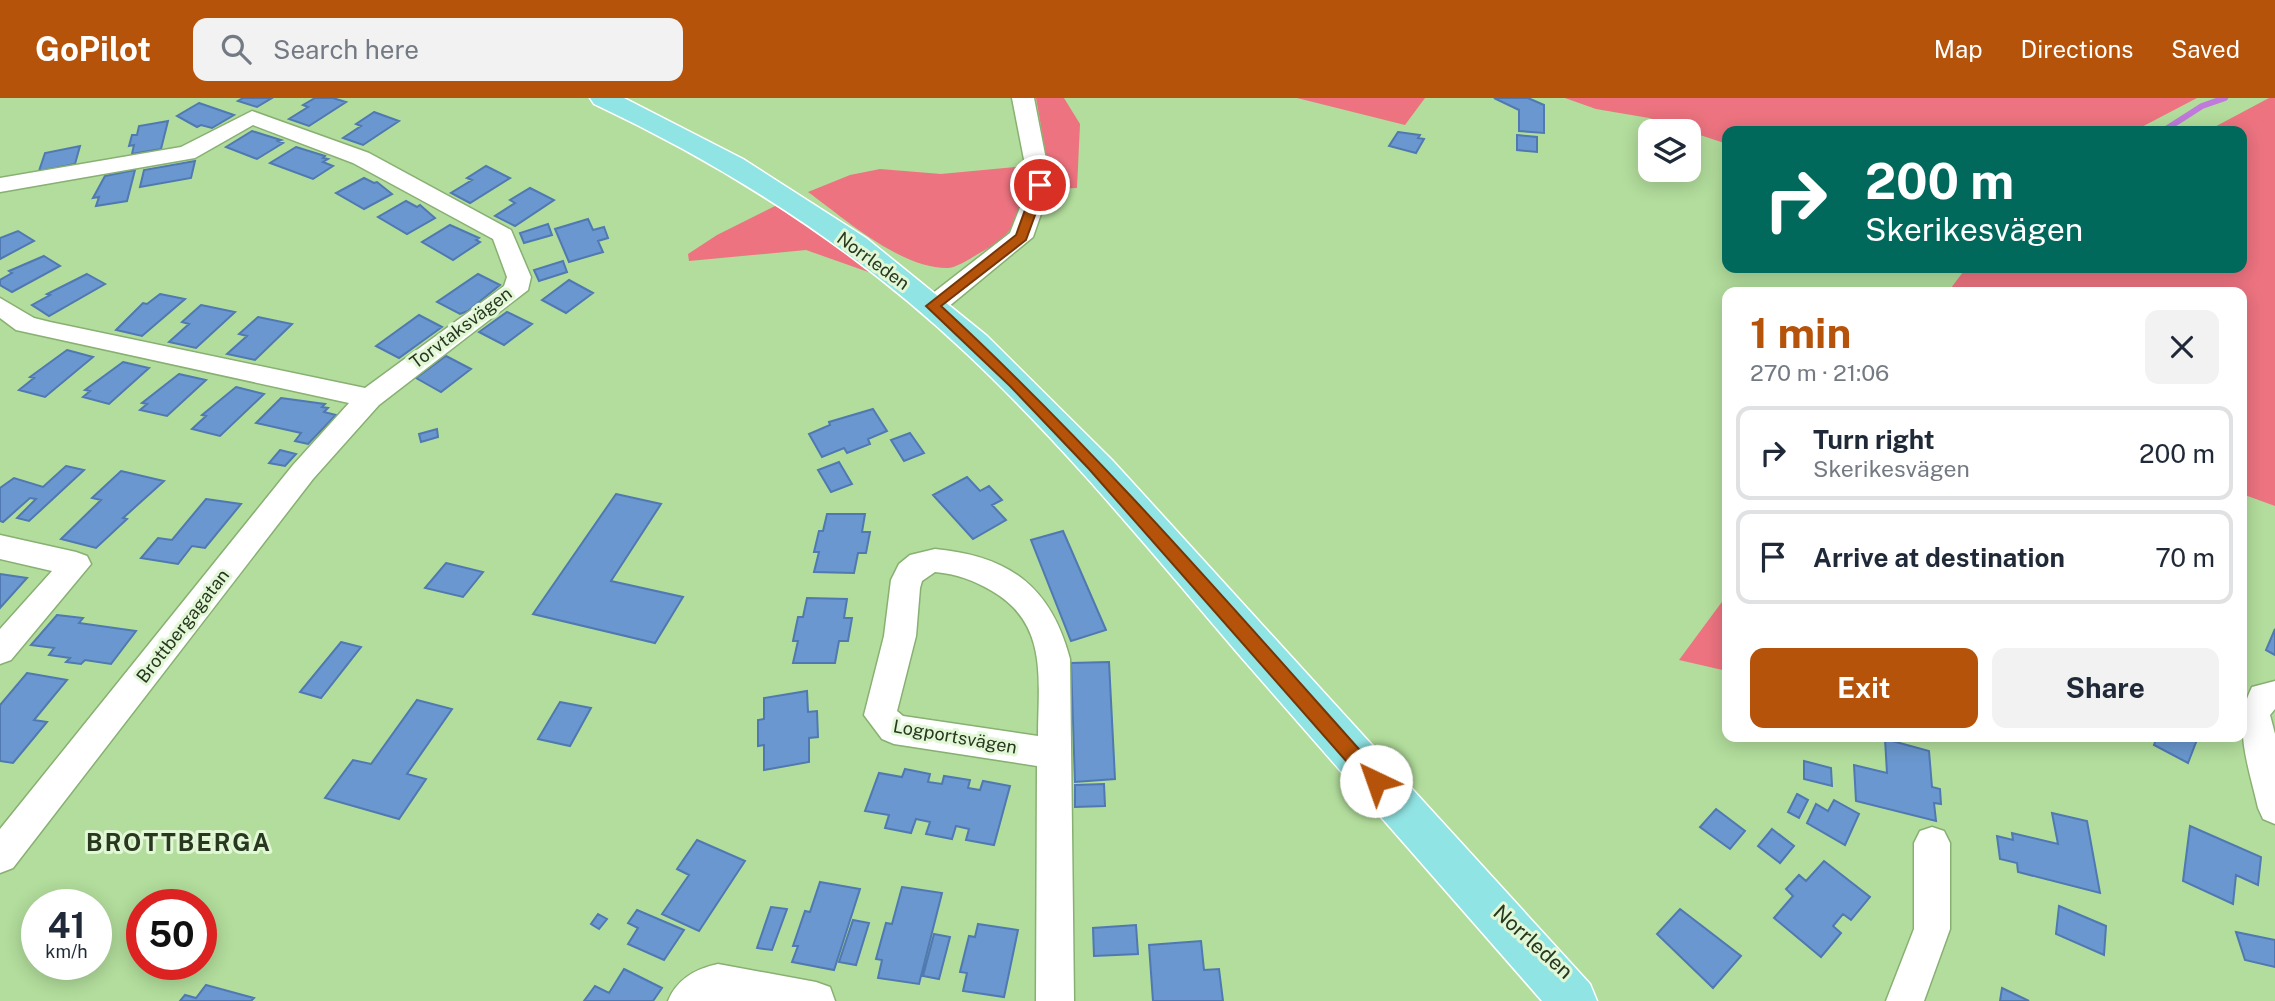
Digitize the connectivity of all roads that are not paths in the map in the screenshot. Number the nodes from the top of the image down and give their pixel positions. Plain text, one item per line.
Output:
1 (603, 98) edge
2 (1023, 98) edge
3 (0, 185) edge
4 (0, 306) edge
5 (933, 306) junction
6 (369, 398) junction
7 (0, 547) edge
8 (0, 650) edge
9 (2275, 695) edge
10 (1055, 754) junction
11 (2275, 808) edge
12 (1932, 843) dead end
13 (0, 856) edge
14 (1468, 883) junction
15 (687, 1001) edge
16 (816, 1001) edge
17 (1055, 1001) edge
18 (1573, 1001) edge
19 (1597, 1001) edge
20 (1905, 1001) edge

1 - 5 main road, Norrleden
2 - 5 street
3 - 6 street, Torvtaksvägen
4 - 6 street
5 - 14 main road, Norrleden
6 - 13 street, Brottbergagatan
7 - 8 street
9 - 11 street
10 - 10 street, Logportsvägen
10 - 17 street, Logportsvägen
12 - 20 street
14 - 18 main road, Norrleden
14 - 19 main road, Norrleden
15 - 16 street

